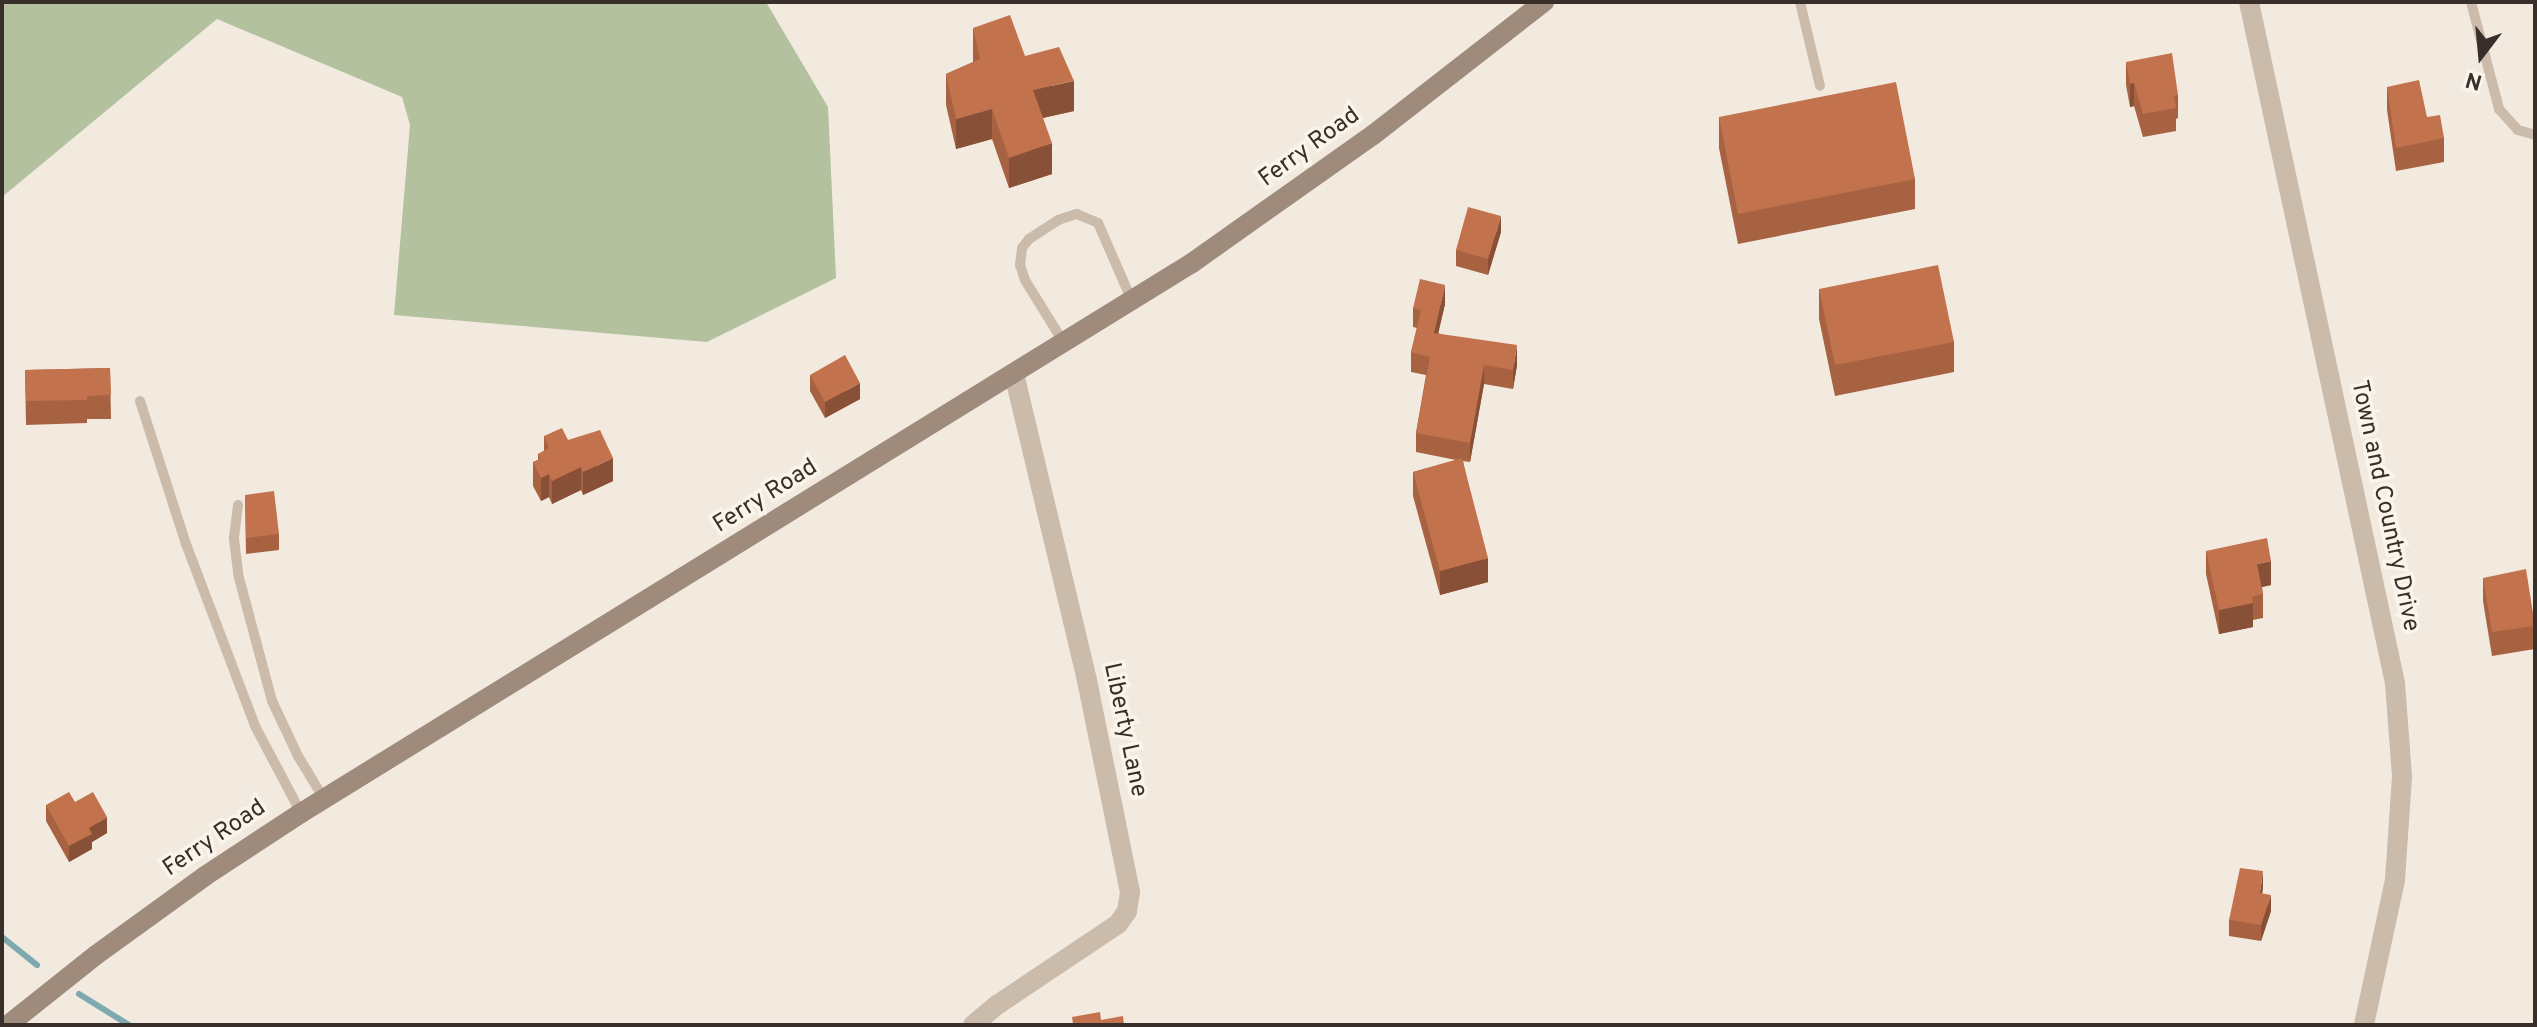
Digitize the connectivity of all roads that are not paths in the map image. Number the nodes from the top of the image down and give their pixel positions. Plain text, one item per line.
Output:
1 (1544, 2) edge
2 (1800, 2) edge
3 (2249, 2) edge
4 (2471, 2) edge
5 (1820, 86) dead end
6 (2535, 135) edge
7 (1132, 301) junction
8 (1064, 343) junction
9 (1014, 374) junction
10 (140, 401) dead end
11 (238, 505) dead end
12 (324, 799) junction
13 (301, 813) junction
14 (8, 1025) edge
15 (973, 1025) edge
16 (2364, 1025) edge

1 - 7 main road, Ferry Road
2 - 5 lane
3 - 16 street, Town and Country Drive
4 - 6 lane
7 - 8 main road, Ferry Road
7 - 8 lane
8 - 9 main road, Ferry Road
9 - 12 main road, Ferry Road
9 - 15 street, Liberty Lane
10 - 13 lane
11 - 12 lane
12 - 13 main road, Ferry Road
13 - 14 main road, Ferry Road

